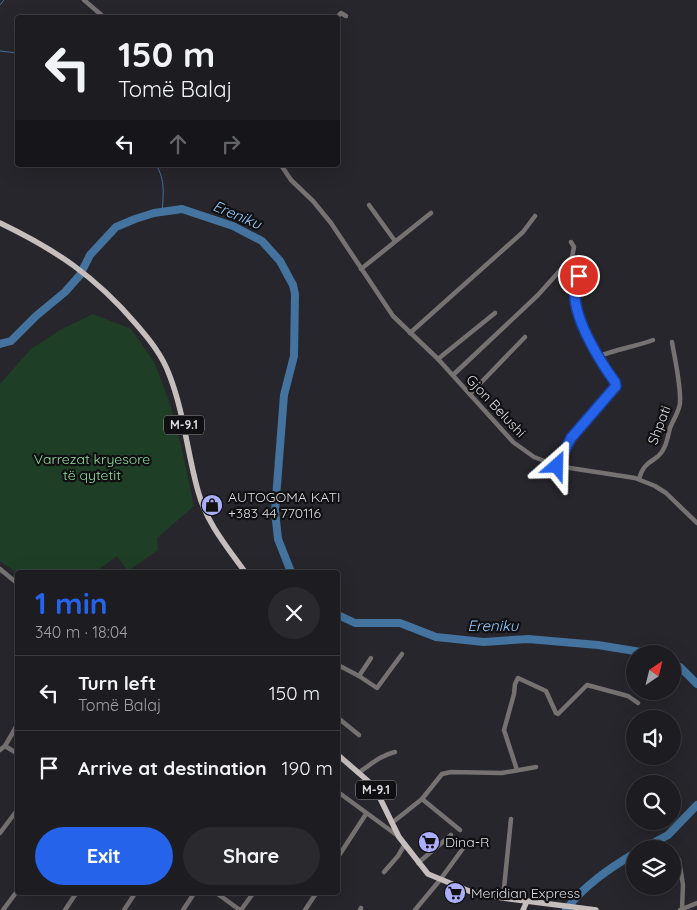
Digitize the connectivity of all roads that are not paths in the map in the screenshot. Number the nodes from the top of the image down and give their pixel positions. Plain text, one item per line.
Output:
1 (84, 0) edge
2 (102, 15) edge
3 (339, 15) edge
4 (346, 16) dead end
5 (282, 167) edge
6 (369, 205) dead end
7 (431, 213) dead end
8 (535, 216) dead end
9 (0, 223) edge
10 (395, 241) junction
11 (571, 242) dead end
12 (585, 267) dead end
13 (361, 269) junction
14 (495, 313) dead end
15 (410, 333) junction
16 (525, 338) dead end
17 (653, 340) dead end
18 (672, 342) dead end
19 (598, 357) junction
20 (438, 358) junction
21 (453, 375) junction
22 (470, 394) junction
23 (557, 466) junction
24 (640, 479) junction
25 (697, 522) edge
26 (0, 570) edge
27 (244, 570) edge
28 (15, 582) edge
29 (402, 654) dead end
30 (371, 658) dead end
31 (340, 666) edge
32 (359, 676) junction
33 (638, 702) dead end
34 (340, 720) edge
35 (15, 729) edge
36 (359, 735) dead end
37 (5, 746) junction
38 (0, 750) edge
39 (15, 752) edge
40 (395, 752) dead end
41 (340, 756) edge
42 (536, 768) dead end
43 (517, 770) junction
44 (358, 773) junction
45 (340, 794) edge
46 (422, 799) junction
47 (15, 813) edge
48 (366, 814) junction
49 (512, 819) dead end
50 (393, 822) junction
51 (460, 830) dead end
52 (0, 833) edge
53 (451, 835) dead end
54 (400, 837) junction
55 (405, 844) junction
56 (464, 847) dead end
57 (340, 854) edge
58 (418, 863) junction
59 (384, 872) dead end
60 (681, 872) edge
61 (440, 880) junction
62 (15, 894) edge
63 (75, 895) edge
64 (134, 895) edge
65 (193, 895) edge
66 (219, 895) edge
67 (252, 895) edge
68 (315, 895) edge
69 (502, 898) junction
70 (527, 901) junction
71 (697, 903) edge
72 (3, 910) edge
73 (65, 910) edge
74 (124, 910) edge
75 (183, 910) edge
76 (240, 910) edge
77 (305, 910) edge
78 (415, 910) edge
79 (524, 910) edge
80 (596, 910) edge
81 (681, 910) edge

1 - 2 street
3 - 4 street
5 - 13 street, Gjon Belushi
6 - 10 street
7 - 10 street
8 - 15 street
9 - 27 main road, M-9.1
10 - 13 street
11 - 21 street, Gjon Belushi
12 - 19 street
13 - 15 street, Gjon Belushi
14 - 20 street
15 - 20 street, Gjon Belushi
16 - 22 street
17 - 19 street
18 - 24 street, Shpati
19 - 23 street
20 - 21 street, Gjon Belushi
21 - 22 street, Gjon Belushi
22 - 23 street, Gjon Belushi
23 - 24 street, Gjon Belushi
24 - 25 street, Gjon Belushi
26 - 28 street
29 - 32 street
30 - 32 street
31 - 32 street
33 - 43 street
34 - 36 street
35 - 37 street
37 - 38 street
37 - 39 street
40 - 44 street
41 - 44 main road, M-9.1
42 - 43 street
43 - 46 street
44 - 50 main road, M-9.1
45 - 48 street
46 - 50 street
46 - 51 street
47 - 52 street
48 - 54 street
48 - 57 street
49 - 69 street
50 - 54 main road, M-9.1
53 - 58 street
54 - 55 main road, M-9.1
55 - 58 main road, M-9.1
55 - 59 street
56 - 61 street
58 - 61 main road, M-9.1
60 - 81 street
61 - 69 main road, M-9.1
61 - 78 street
62 - 72 street
63 - 73 street
64 - 74 street
65 - 75 street
66 - 76 street
67 - 76 street
68 - 77 street
69 - 70 main road, M-9.1
70 - 79 main road
70 - 80 main road, M-9.1
71 - 81 street

